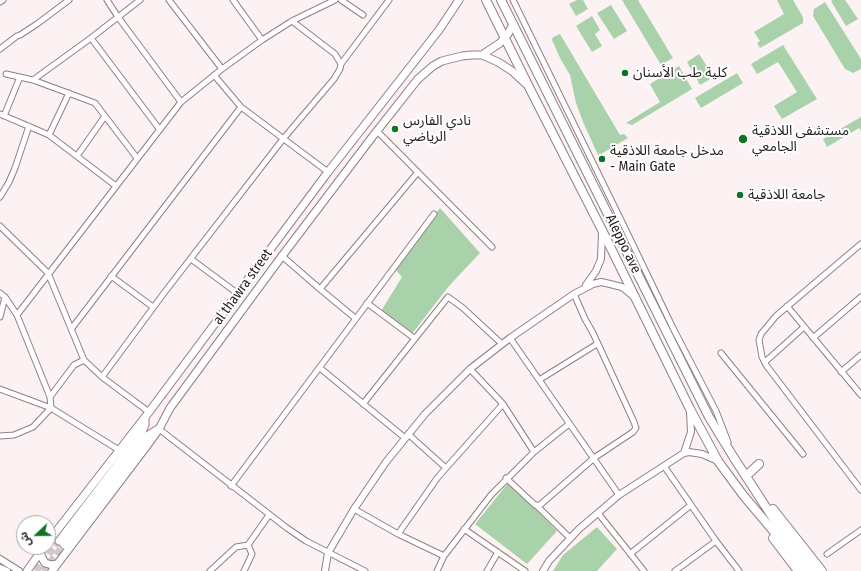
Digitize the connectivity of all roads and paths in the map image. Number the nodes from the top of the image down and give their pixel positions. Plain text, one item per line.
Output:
1 (3, 0) edge
2 (69, 0) edge
3 (107, 0) edge
4 (140, 0) edge
5 (169, 0) edge
6 (233, 0) edge
7 (335, 0) edge
8 (341, 0) edge
9 (389, 0) edge
10 (459, 0) edge
11 (486, 0) edge
12 (500, 0) edge
13 (513, 0) edge
14 (0, 2) edge
15 (363, 15) dead end
16 (118, 17) junction
17 (292, 21) junction
18 (513, 24) junction
19 (91, 38) junction
20 (505, 38) junction
21 (262, 40) junction
22 (0, 49) edge
23 (482, 55) junction
24 (341, 64) junction
25 (222, 69) junction
26 (6, 74) dead end
27 (214, 75) junction
28 (20, 77) junction
29 (33, 80) junction
30 (530, 89) junction
31 (69, 94) junction
32 (181, 102) junction
33 (241, 107) junction
34 (377, 110) junction
35 (2, 115) edge
36 (105, 116) junction
37 (388, 117) junction
38 (29, 126) junction
39 (160, 130) junction
40 (377, 131) junction
41 (49, 135) junction
42 (283, 140) junction
43 (77, 156) junction
44 (137, 158) junction
45 (328, 172) junction
46 (418, 172) junction
47 (116, 186) junction
48 (0, 197) edge
49 (434, 214) dead end
50 (0, 226) edge
51 (602, 230) junction
52 (861, 244) edge
53 (492, 247) dead end
54 (282, 256) junction
55 (191, 259) junction
56 (48, 273) junction
57 (111, 276) junction
58 (583, 288) junction
59 (320, 289) junction
60 (0, 293) edge
61 (238, 293) junction
62 (574, 294) junction
63 (5, 297) junction
64 (635, 297) junction
65 (861, 297) edge
66 (367, 303) junction
67 (787, 306) junction
68 (153, 307) junction
69 (17, 315) junction
70 (0, 317) edge
71 (356, 318) junction
72 (804, 327) junction
73 (72, 328) junction
74 (414, 338) junction
75 (510, 338) junction
76 (813, 338) junction
77 (502, 344) junction
78 (597, 344) junction
79 (722, 353) dead end
80 (861, 356) edge
81 (84, 360) junction
82 (765, 362) junction
83 (320, 368) junction
84 (470, 369) junction
85 (841, 372) junction
86 (102, 377) junction
87 (539, 380) junction
88 (0, 389) edge
89 (861, 395) edge
90 (50, 397) junction
91 (363, 404) junction
92 (503, 404) junction
93 (51, 408) junction
94 (690, 409) junction
95 (147, 415) junction
96 (570, 424) junction
97 (159, 429) junction
98 (0, 436) edge
99 (407, 436) junction
100 (119, 450) junction
101 (534, 452) junction
102 (684, 453) junction
103 (803, 454) dead end
104 (594, 458) junction
105 (734, 458) junction
106 (718, 461) junction
107 (759, 464) dead end
108 (664, 466) junction
109 (446, 468) junction
110 (746, 476) junction
111 (506, 478) junction
112 (231, 486) junction
113 (754, 489) junction
114 (861, 490) edge
115 (619, 495) junction
116 (743, 495) junction
117 (691, 505) junction
118 (538, 506) junction
119 (354, 509) junction
120 (598, 513) junction
121 (269, 515) junction
122 (464, 529) junction
123 (861, 530) edge
124 (56, 532) tunnel mouth
125 (398, 534) junction
126 (570, 538) junction
127 (716, 541) junction
128 (248, 545) junction
129 (498, 552) junction
130 (328, 553) junction
131 (630, 554) junction
132 (827, 554) dead end
133 (39, 555) edge
134 (41, 555) edge
135 (444, 556) junction
136 (0, 559) edge
137 (57, 564) junction
138 (0, 568) edge
139 (7, 571) edge
140 (19, 571) edge
141 (27, 571) edge
142 (52, 571) edge
143 (210, 571) edge
144 (244, 571) edge
145 (324, 571) edge
146 (365, 571) edge
147 (437, 571) edge
148 (487, 571) edge
149 (525, 571) edge
150 (543, 571) edge
151 (644, 571) edge
152 (675, 571) edge
153 (739, 571) edge
154 (798, 571) edge
155 (807, 571) edge
156 (815, 571) edge
157 (822, 571) edge

1 - 14 street
2 - 22 street
3 - 16 street
4 - 16 street
5 - 25 street
6 - 21 street
7 - 17 street
8 - 15 street
9 - 24 street
10 - 34 main road, al thawra street
11 - 20 main road, Aleppo ave
12 - 18 main road, Aleppo ave
13 - 105 street
16 - 19 street
16 - 32 street
17 - 21 street
17 - 24 street
18 - 20 main road, al thawra street
18 - 105 main road, Aleppo ave
19 - 29 street
19 - 39 street
20 - 23 main road, al thawra street
20 - 30 main road, Aleppo ave
21 - 25 street
23 - 30 main road, al thawra street
23 - 37 main road, al thawra street
24 - 42 street
25 - 27 street
26 - 28 street
27 - 32 street
27 - 33 street
28 - 29 street
28 - 35 street
29 - 31 street
30 - 51 main road, Aleppo ave
31 - 36 street
31 - 41 street
32 - 39 street
33 - 42 street
33 - 57 street
34 - 37 main road
34 - 45 main road, al thawra street
35 - 38 street
36 - 43 street
36 - 44 street
37 - 40 main road, al thawra street
38 - 41 street
38 - 48 street
39 - 44 street
40 - 46 street
40 - 54 main road, al thawra street
41 - 43 street
42 - 45 street
42 - 55 street
43 - 47 street
44 - 47 street
45 - 61 main road, al thawra street
46 - 53 street
46 - 59 street
47 - 56 street
49 - 66 street
50 - 56 street
51 - 58 street
51 - 64 main road, Aleppo ave
52 - 67 street
54 - 59 street
54 - 97 main road, al thawra street
55 - 61 street
55 - 68 street
56 - 69 street
56 - 73 street
57 - 68 street
57 - 73 street
58 - 62 street
58 - 64 street
59 - 71 street
60 - 63 street
61 - 95 main road, al thawra street
62 - 75 street
62 - 78 street
63 - 69 street
63 - 70 street
64 - 94 main road, Aleppo ave
65 - 76 street
66 - 71 street
66 - 74 street
67 - 72 street
67 - 82 street
68 - 86 street
69 - 90 street
71 - 83 street
72 - 76 street
72 - 82 street
73 - 81 street
74 - 77 street
74 - 91 street
75 - 77 street
75 - 87 street
76 - 85 street
77 - 84 street
78 - 87 street
78 - 104 street
79 - 103 street
80 - 85 street
81 - 86 street
81 - 90 street
82 - 114 street
83 - 91 street
83 - 112 street
84 - 92 street
84 - 99 street
85 - 89 street
86 - 95 street
87 - 96 street
88 - 93 street
90 - 93 street
91 - 99 street
92 - 101 street
92 - 109 street
93 - 98 street
93 - 100 street
94 - 102 street
94 - 106 main road, Aleppo ave
95 - 97 main road
95 - 100 main road, al thawra street
96 - 101 street
96 - 104 street
97 - 112 street
97 - 137 main road, al thawra street
99 - 109 street
99 - 119 street
100 - 124 main road, al thawra street
101 - 111 street
102 - 106 street
102 - 108 street
104 - 115 street
104 - 118 street
105 - 110 main road, Aleppo ave
106 - 116 main road, Aleppo ave
107 - 110 main road
108 - 115 street
108 - 117 street
109 - 125 street
110 - 113 main road, Aleppo ave
111 - 118 street
111 - 122 street
112 - 121 street
113 - 156 main road
113 - 157 main road
115 - 120 street
116 - 154 main road
116 - 155 main road
117 - 127 street
117 - 131 street
118 - 126 street
119 - 125 street
119 - 130 street
120 - 126 street
120 - 131 street
121 - 128 street
121 - 130 street
122 - 129 street
122 - 135 street
123 - 132 street
125 - 135 street
126 - 150 street
127 - 152 street
127 - 153 street
128 - 143 street
128 - 144 street
129 - 148 street
129 - 149 street
130 - 145 street
130 - 146 street
131 - 151 street
133 - 141 main road
134 - 137 main road
135 - 147 street
136 - 140 street
137 - 142 main road, al thawra street
138 - 139 street

